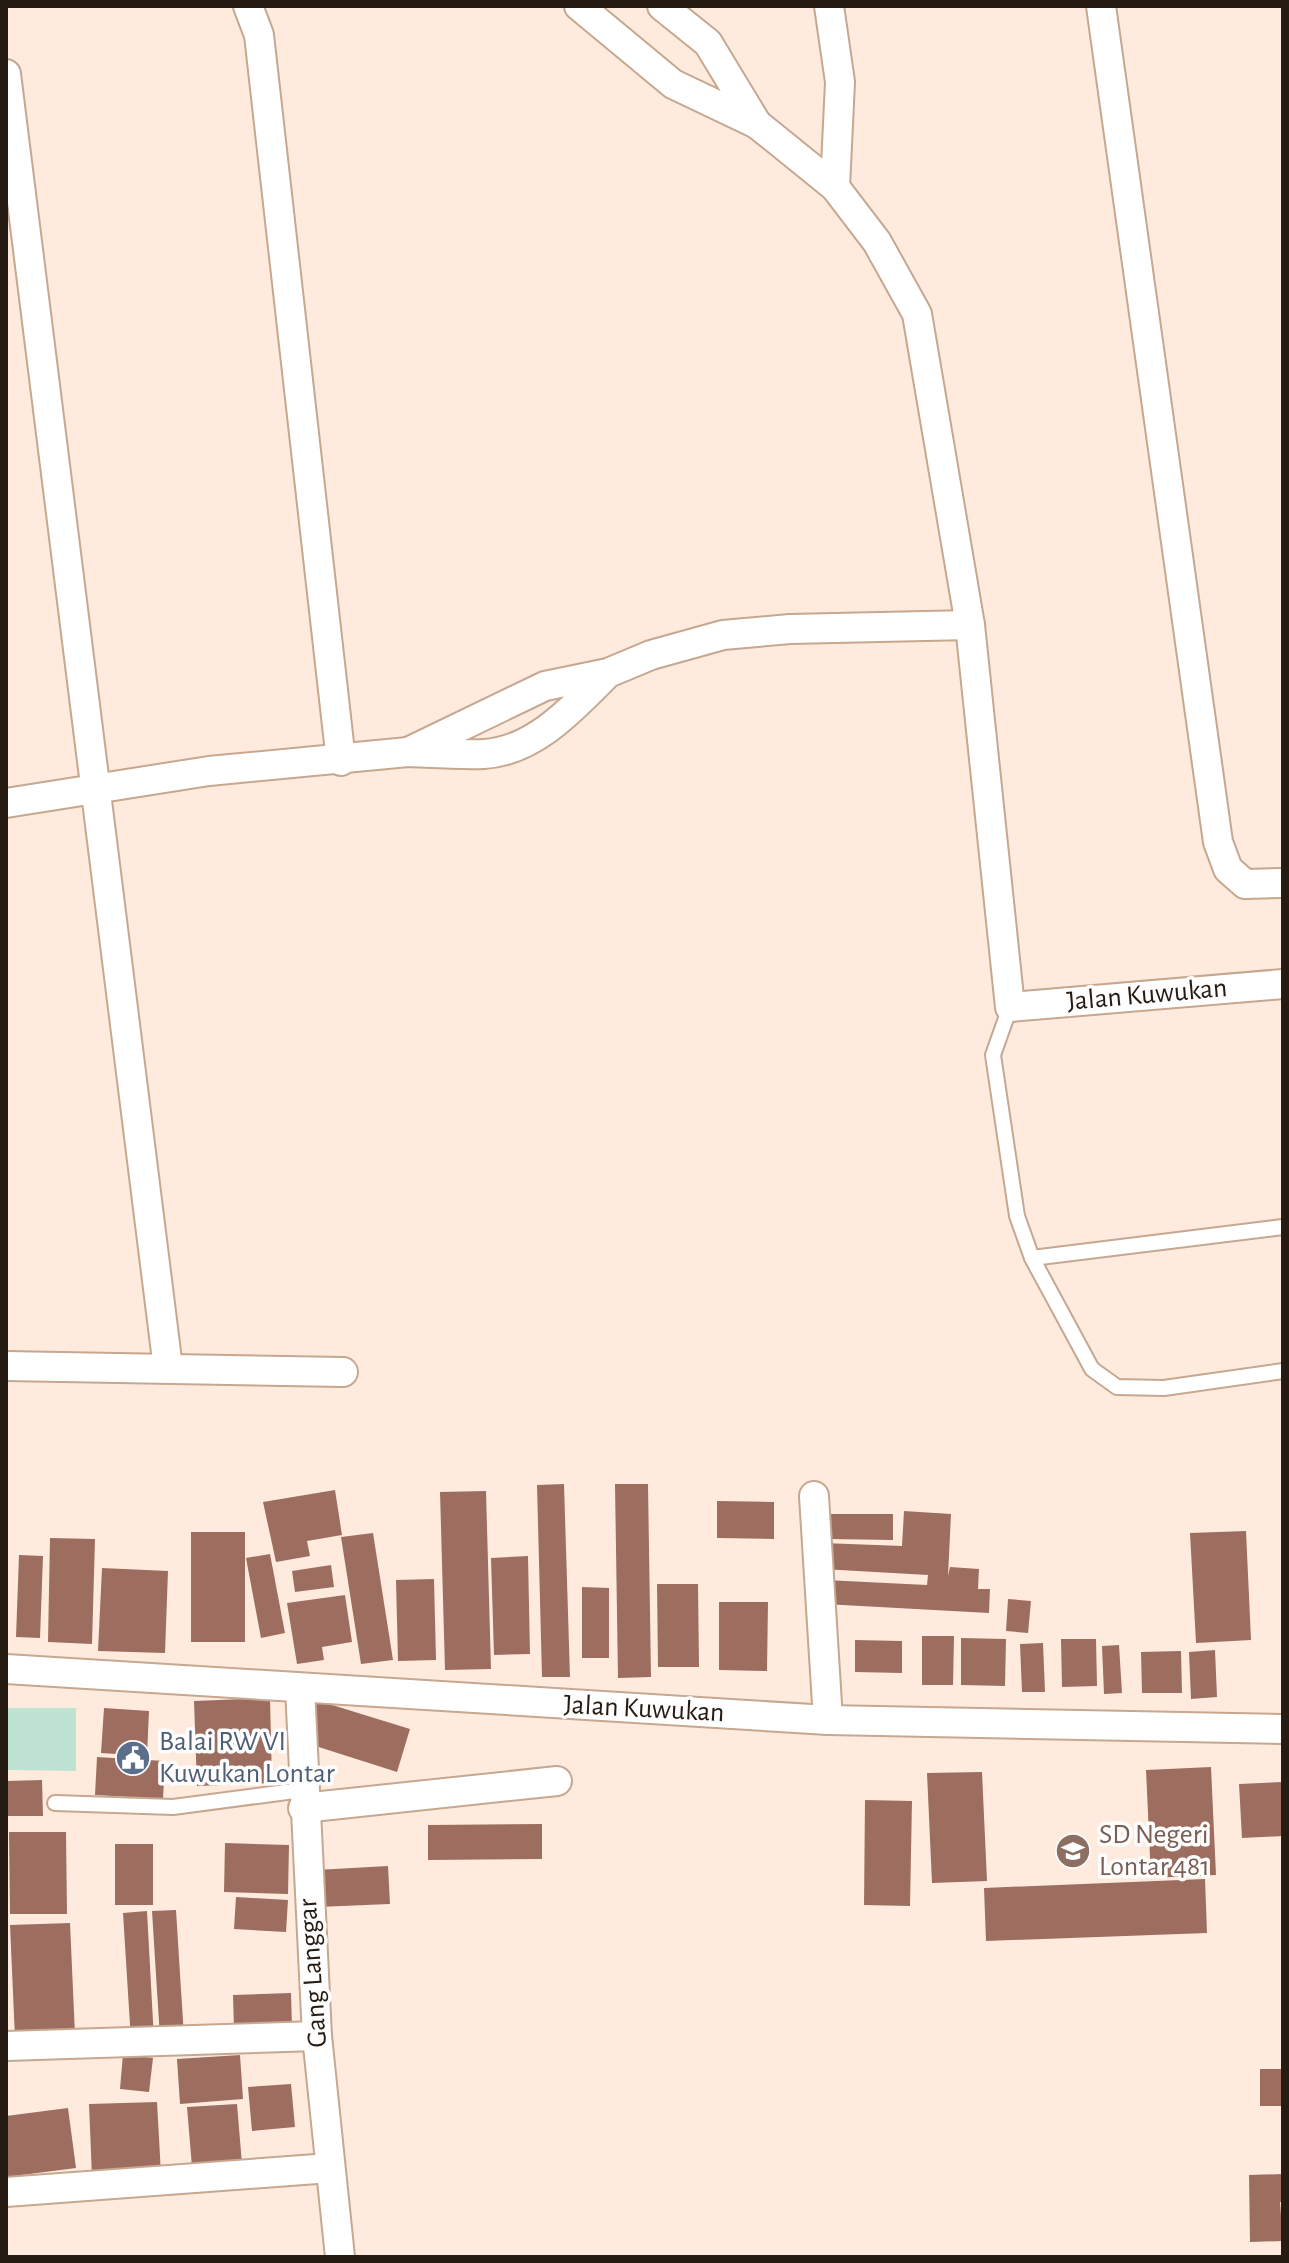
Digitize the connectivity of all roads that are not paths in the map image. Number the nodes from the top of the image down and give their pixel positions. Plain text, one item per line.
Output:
1 (248, 6) edge
2 (579, 6) edge
3 (662, 6) edge
4 (829, 6) edge
5 (1101, 6) edge
6 (6, 74) edge
7 (757, 124) junction
8 (835, 187) junction
9 (970, 625) junction
10 (608, 673) junction
11 (408, 752) junction
12 (341, 761) junction
13 (96, 789) junction
14 (6, 803) edge
15 (1283, 883) edge
16 (1283, 984) edge
17 (1010, 1007) junction
18 (1283, 1227) edge
19 (1032, 1258) junction
20 (6, 1366) edge
21 (168, 1368) junction
22 (1283, 1371) edge
23 (343, 1372) dead end
24 (814, 1496) dead end
25 (6, 1669) edge
26 (300, 1688) junction
27 (828, 1720) junction
28 (1283, 1729) edge
29 (557, 1781) dead end
30 (303, 1799) junction
31 (55, 1803) dead end
32 (317, 2036) junction
33 (6, 2046) edge
34 (330, 2168) junction
35 (6, 2192) edge
36 (340, 2257) edge

1 - 12 street
2 - 7 street
3 - 7 street
4 - 8 street
5 - 15 street
6 - 13 street
7 - 8 street
8 - 9 street
9 - 10 street
9 - 17 street
10 - 11 street
10 - 11 street
11 - 12 street
12 - 13 street
13 - 14 street
13 - 21 street
16 - 17 street, Jalan Kuwukan
17 - 19 lane
18 - 19 lane
19 - 22 lane
20 - 21 street
21 - 23 street
24 - 27 street
25 - 26 street, Jalan Kuwukan
26 - 27 street, Jalan Kuwukan
26 - 30 street, Gang Langgar
27 - 28 street, Jalan Kuwukan
29 - 30 street
30 - 31 lane
30 - 32 street, Gang Langgar
32 - 33 street
32 - 34 street, Gang Langgar
34 - 35 street
34 - 36 street, Gang Langgar

